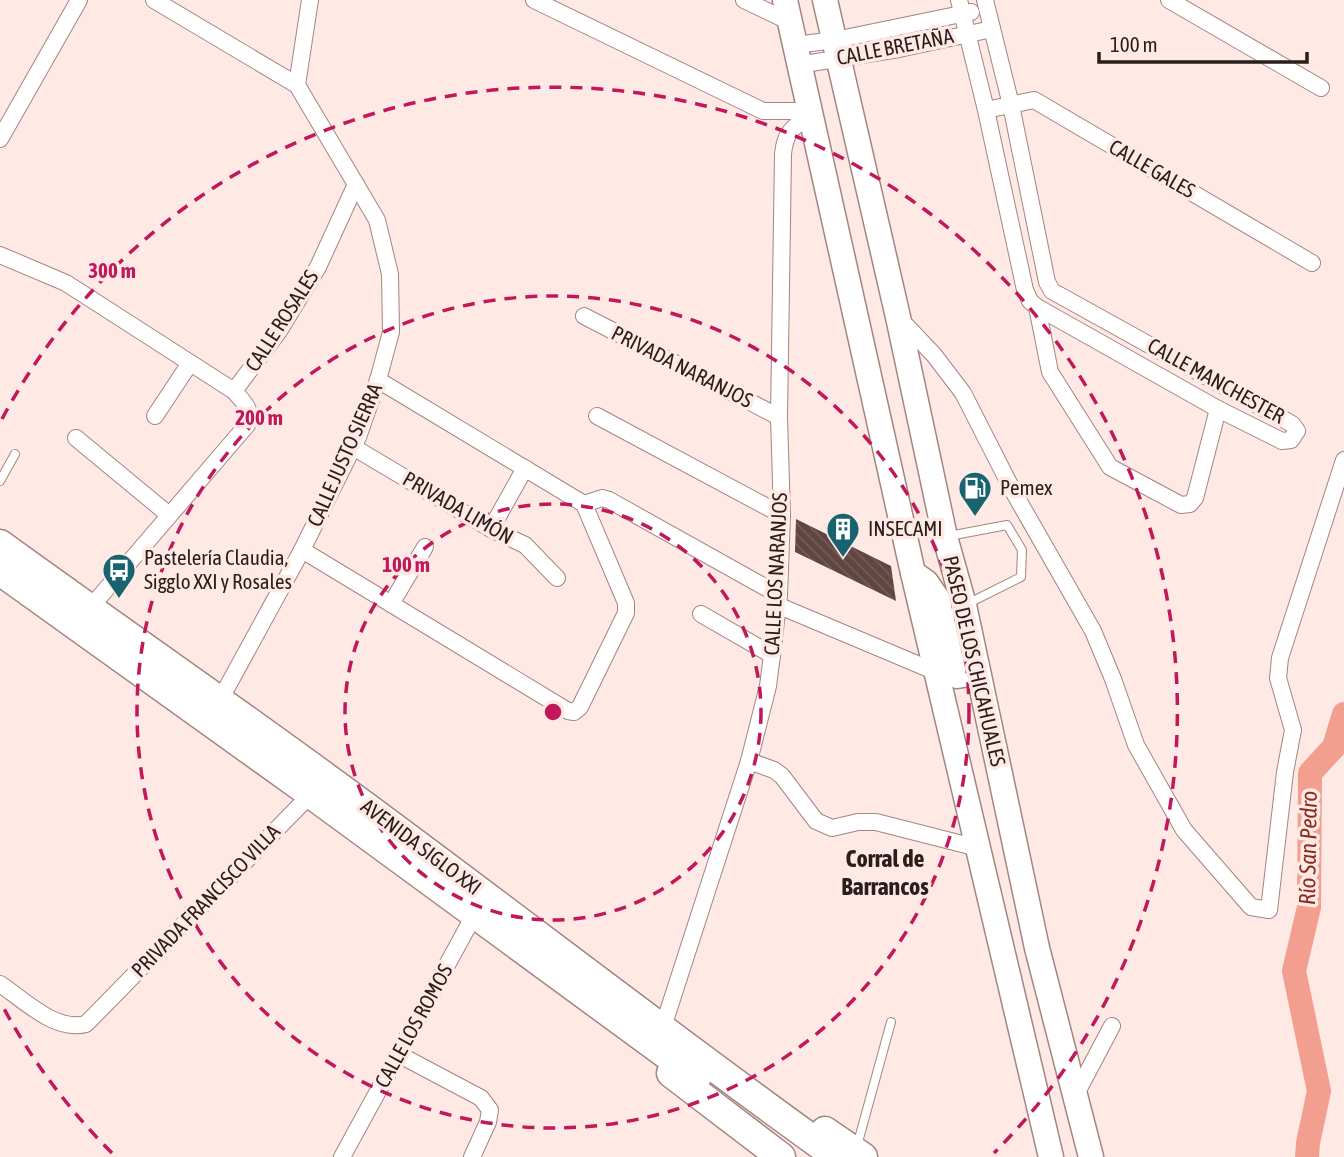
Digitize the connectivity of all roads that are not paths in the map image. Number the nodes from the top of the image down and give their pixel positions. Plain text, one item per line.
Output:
1 (79, 0) edge
2 (154, 0) edge
3 (310, 0) edge
4 (534, 0) edge
5 (746, 0) edge
6 (825, 0) edge
7 (1169, 0) edge
8 (986, 4) edge
9 (961, 7) edge
10 (992, 29) junction
11 (792, 33) edge
12 (968, 33) junction
13 (837, 49) junction
14 (297, 85) junction
15 (1321, 88) dead end
16 (1011, 105) junction
17 (986, 110) junction
18 (809, 114) junction
19 (0, 139) edge
20 (356, 184) junction
21 (0, 255) edge
22 (1312, 263) dead end
23 (1052, 291) junction
24 (1037, 307) junction
25 (584, 316) dead end
26 (898, 317) junction
27 (1068, 323) junction
28 (1044, 342) junction
29 (190, 363) junction
30 (378, 380) junction
31 (234, 391) junction
32 (1218, 409) junction
33 (155, 416) dead end
34 (597, 416) dead end
35 (779, 417) junction
36 (76, 438) dead end
37 (353, 447) junction
38 (15, 454) dead end
39 (1344, 460) edge
40 (525, 468) junction
41 (0, 481) edge
42 (584, 504) junction
43 (169, 514) junction
44 (782, 514) junction
45 (491, 529) junction
46 (945, 537) junction
47 (0, 544) edge
48 (425, 547) dead end
49 (302, 550) junction
50 (913, 573) junction
51 (10, 576) edge
52 (557, 578) dead end
53 (778, 600) junction
54 (391, 604) junction
55 (964, 605) junction
56 (90, 608) junction
57 (701, 614) dead end
58 (772, 654) junction
59 (936, 672) junction
60 (977, 673) junction
61 (220, 700) junction
62 (749, 761) junction
63 (319, 786) junction
64 (978, 848) junction
65 (480, 905) junction
66 (0, 984) edge
67 (594, 1003) junction
68 (891, 1022) dead end
69 (1112, 1026) dead end
70 (664, 1028) junction
71 (398, 1054) junction
72 (720, 1084) junction
73 (1075, 1096) junction
74 (852, 1155) edge
75 (779, 1156) edge
76 (342, 1157) edge
77 (472, 1157) edge
78 (808, 1157) edge
79 (1051, 1157) edge
80 (1091, 1157) edge

1 - 19 street
2 - 14 street, CALLE JUSTO SIERRA
3 - 14 street
4 - 18 street
5 - 11 street
6 - 13 main road, PASEO DE LOS CHICAHUALES
7 - 15 street
8 - 9 street, CALLE BRETAÑA
8 - 10 street
9 - 12 street
9 - 13 street, CALLE BRETAÑA
10 - 12 street, CALLE BRETAÑA
10 - 16 street
11 - 13 street, CALLE BRETAÑA
11 - 18 main road, PASEO DE LOS CHICAHUALES
12 - 13 street, CALLE BRETAÑA
12 - 17 street
13 - 26 main road, PASEO DE LOS CHICAHUALES
14 - 20 street, CALLE JUSTO SIERRA
16 - 17 street, CALLE GALES
16 - 22 street, CALLE GALES
16 - 23 street
17 - 24 street
18 - 35 street, CALLE LOS NARANJOS
18 - 50 main road, PASEO DE LOS CHICAHUALES
20 - 30 street, CALLE JUSTO SIERRA
20 - 31 street, CALLE ROSALES
21 - 29 street
23 - 24 street
23 - 32 street, CALLE MANCHESTER
24 - 27 street, CALLE MANCHESTER
24 - 28 street
25 - 35 street, PRIVADA NARANJOS
26 - 39 street
26 - 46 main road, PASEO DE LOS CHICAHUALES
27 - 28 street
27 - 32 street, CALLE MANCHESTER
28 - 32 street
29 - 31 street
29 - 33 street
30 - 37 street, CALLE JUSTO SIERRA
30 - 40 street
31 - 43 street, CALLE ROSALES
34 - 44 street
35 - 44 street, CALLE LOS NARANJOS
36 - 43 street
37 - 45 street, PRIVADA LIMÓN
37 - 49 street, CALLE JUSTO SIERRA
38 - 41 lane
40 - 42 street
40 - 45 street
42 - 53 street
42 - 54 street
43 - 56 street, CALLE ROSALES
44 - 53 street, CALLE LOS NARANJOS
45 - 52 street, PRIVADA LIMÓN
46 - 55 main road, PASEO DE LOS CHICAHUALES
46 - 55 lane
47 - 51 highway, AVENIDA SIGLO XXI
48 - 54 street
49 - 54 street
49 - 61 street, CALLE JUSTO SIERRA
50 - 59 main road, PASEO DE LOS CHICAHUALES
50 - 60 main road
51 - 56 highway, AVENIDA SIGLO XXI
51 - 63 highway, AVENIDA SIGLO XXI
53 - 58 street, CALLE LOS NARANJOS
53 - 59 street
55 - 60 main road, PASEO DE LOS CHICAHUALES
56 - 61 highway, AVENIDA SIGLO XXI
57 - 58 street
58 - 62 street, CALLE LOS NARANJOS
59 - 64 main road, PASEO DE LOS CHICAHUALES
60 - 73 main road, PASEO DE LOS CHICAHUALES
61 - 63 highway, AVENIDA SIGLO XXI
62 - 64 street
62 - 70 street, CALLE LOS NARANJOS
63 - 65 highway, AVENIDA SIGLO XXI
63 - 66 street, PRIVADA FRANCISCO VILLA
64 - 79 main road, PASEO DE LOS CHICAHUALES
65 - 67 highway, AVENIDA SIGLO XXI
65 - 70 highway, AVENIDA SIGLO XXI
65 - 71 street, CALLE LOS ROMOS
67 - 72 highway, AVENIDA SIGLO XXI
67 - 75 highway
68 - 74 lane
69 - 73 street
70 - 72 highway, AVENIDA SIGLO XXI
70 - 74 highway
71 - 76 street, CALLE LOS ROMOS
71 - 77 street
72 - 74 highway, AVENIDA SIGLO XXI
72 - 78 highway, AVENIDA SIGLO XXI
73 - 80 main road, PASEO DE LOS CHICAHUALES

